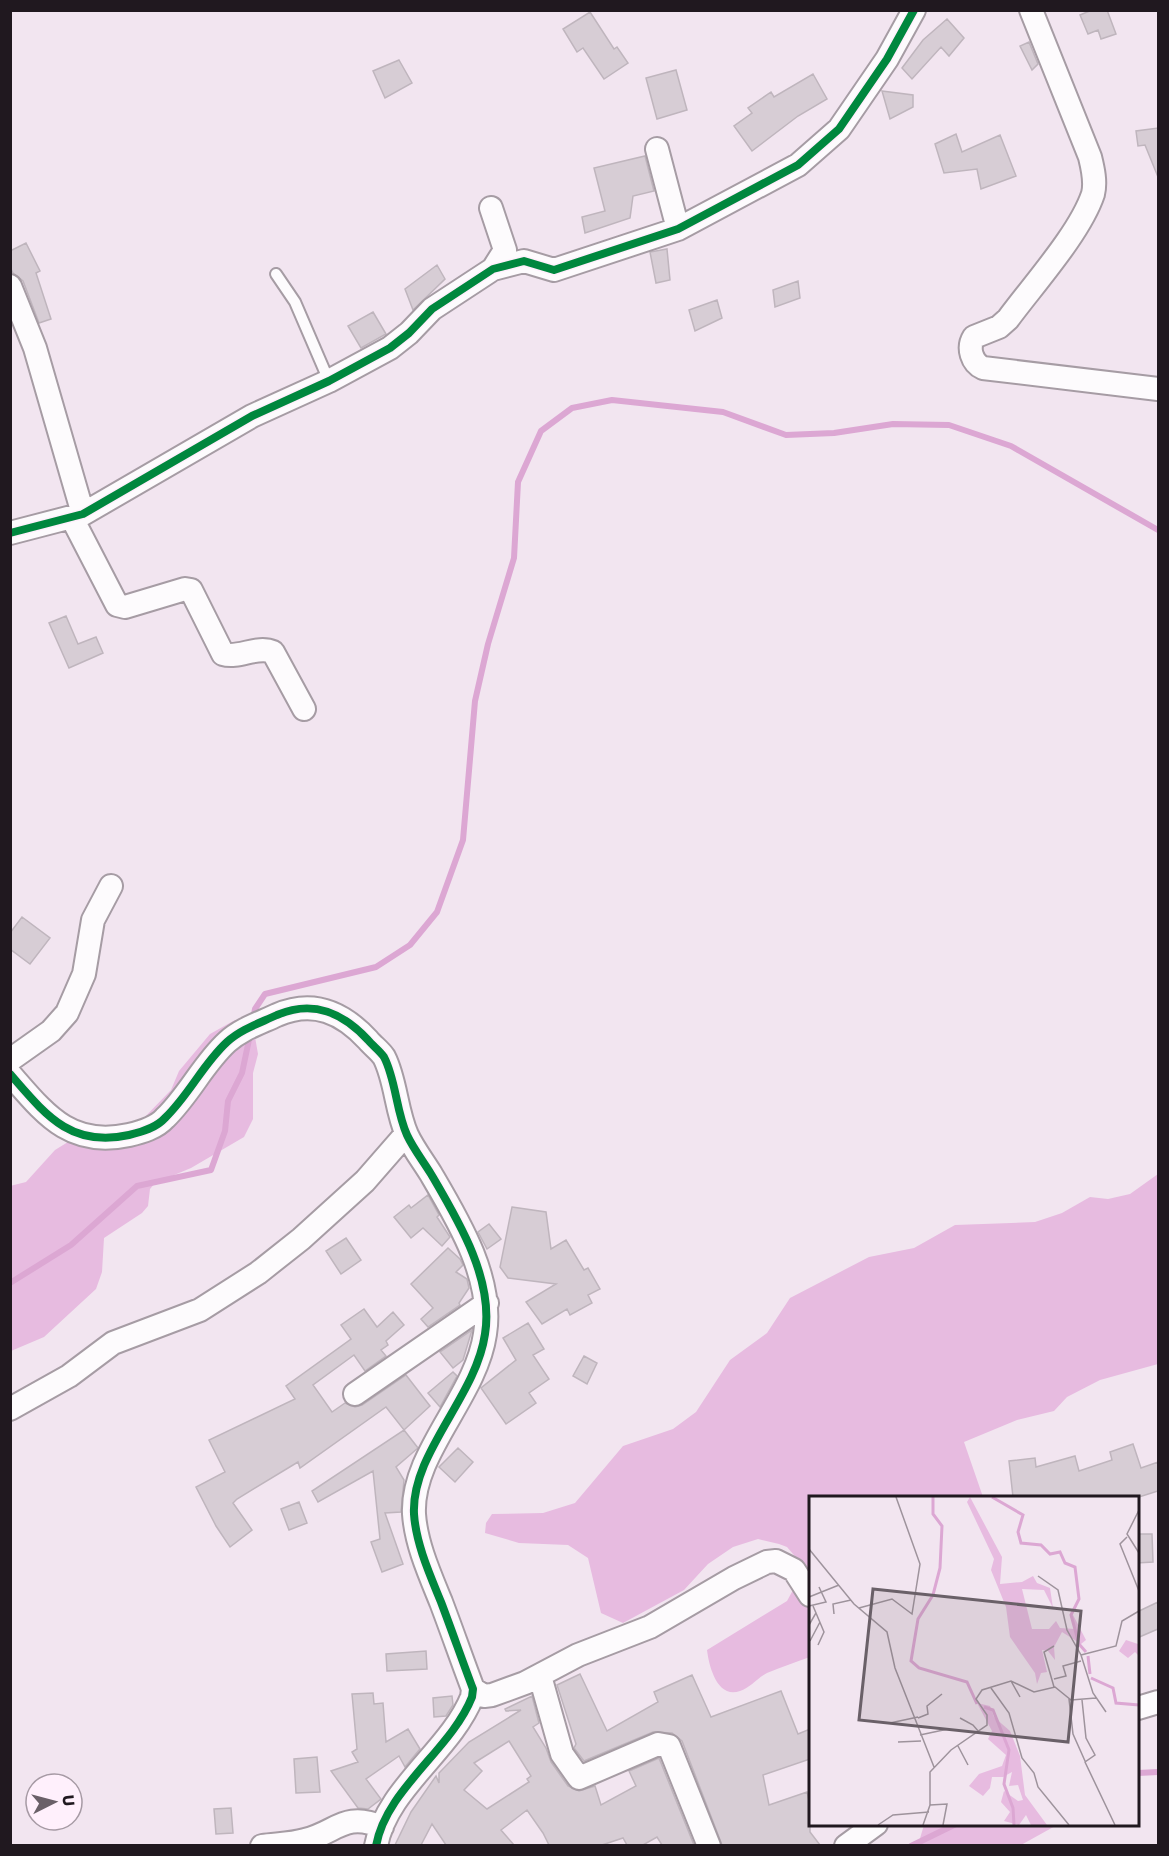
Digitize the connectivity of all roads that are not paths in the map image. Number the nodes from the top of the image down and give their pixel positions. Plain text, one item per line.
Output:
1 (914, 10) edge
2 (1031, 10) edge
3 (657, 149) dead end
4 (491, 208) dead end
5 (678, 229) junction
6 (493, 269) junction
7 (276, 274) dead end
8 (10, 286) edge
9 (328, 381) junction
10 (1158, 389) edge
11 (77, 516) junction
12 (10, 533) edge
13 (304, 709) dead end
14 (111, 885) dead end
15 (10, 1060) edge
16 (10, 1074) edge
17 (406, 1134) junction
18 (487, 1303) junction
19 (355, 1394) dead end
20 (10, 1409) edge
21 (809, 1593) edge
22 (540, 1676) junction
23 (473, 1689) junction
24 (1158, 1702) edge
25 (1139, 1707) edge
26 (873, 1826) edge
27 (379, 1836) edge
28 (262, 1845) edge
29 (709, 1845) edge
30 (846, 1845) edge

1 - 5 street
2 - 10 street
3 - 5 street
4 - 6 street
5 - 6 street
6 - 9 street
7 - 9 lane
8 - 11 street
9 - 11 street
11 - 12 street
11 - 13 street
14 - 15 street
16 - 17 street
17 - 18 street
17 - 20 street
18 - 19 street
18 - 23 street
21 - 22 street
22 - 23 street
22 - 29 street
23 - 27 street
24 - 25 street
26 - 30 street
27 - 28 street

